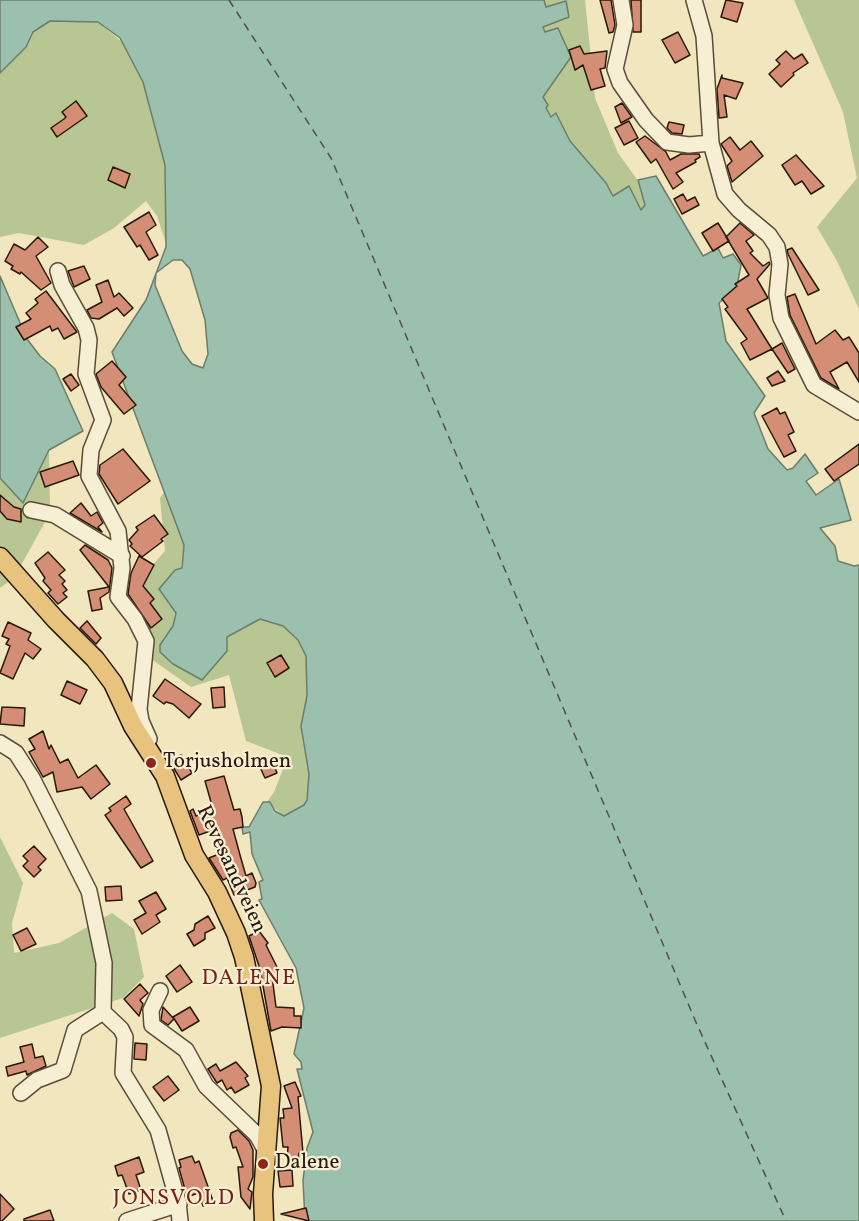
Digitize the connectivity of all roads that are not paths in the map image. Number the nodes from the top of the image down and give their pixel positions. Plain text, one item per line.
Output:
1 (621, 0) edge
2 (694, 0) edge
3 (711, 142) junction
4 (58, 271) dead end
5 (859, 412) edge
6 (31, 510) dead end
7 (0, 556) edge
8 (122, 556) junction
9 (0, 743) edge
10 (158, 763) junction
11 (160, 991) dead end
12 (103, 1012) junction
13 (21, 1093) dead end
14 (267, 1153) junction
15 (178, 1204) junction
16 (127, 1221) edge
17 (180, 1221) edge
18 (264, 1221) edge

1 - 3 street
2 - 3 street
3 - 5 street
4 - 8 street
6 - 8 street
7 - 10 main road, Revesandveien
8 - 10 street
9 - 12 street
10 - 14 main road, Revesandveien
11 - 14 street
12 - 13 street
12 - 15 street
14 - 18 main road, Revesandveien
15 - 16 street
15 - 17 street

